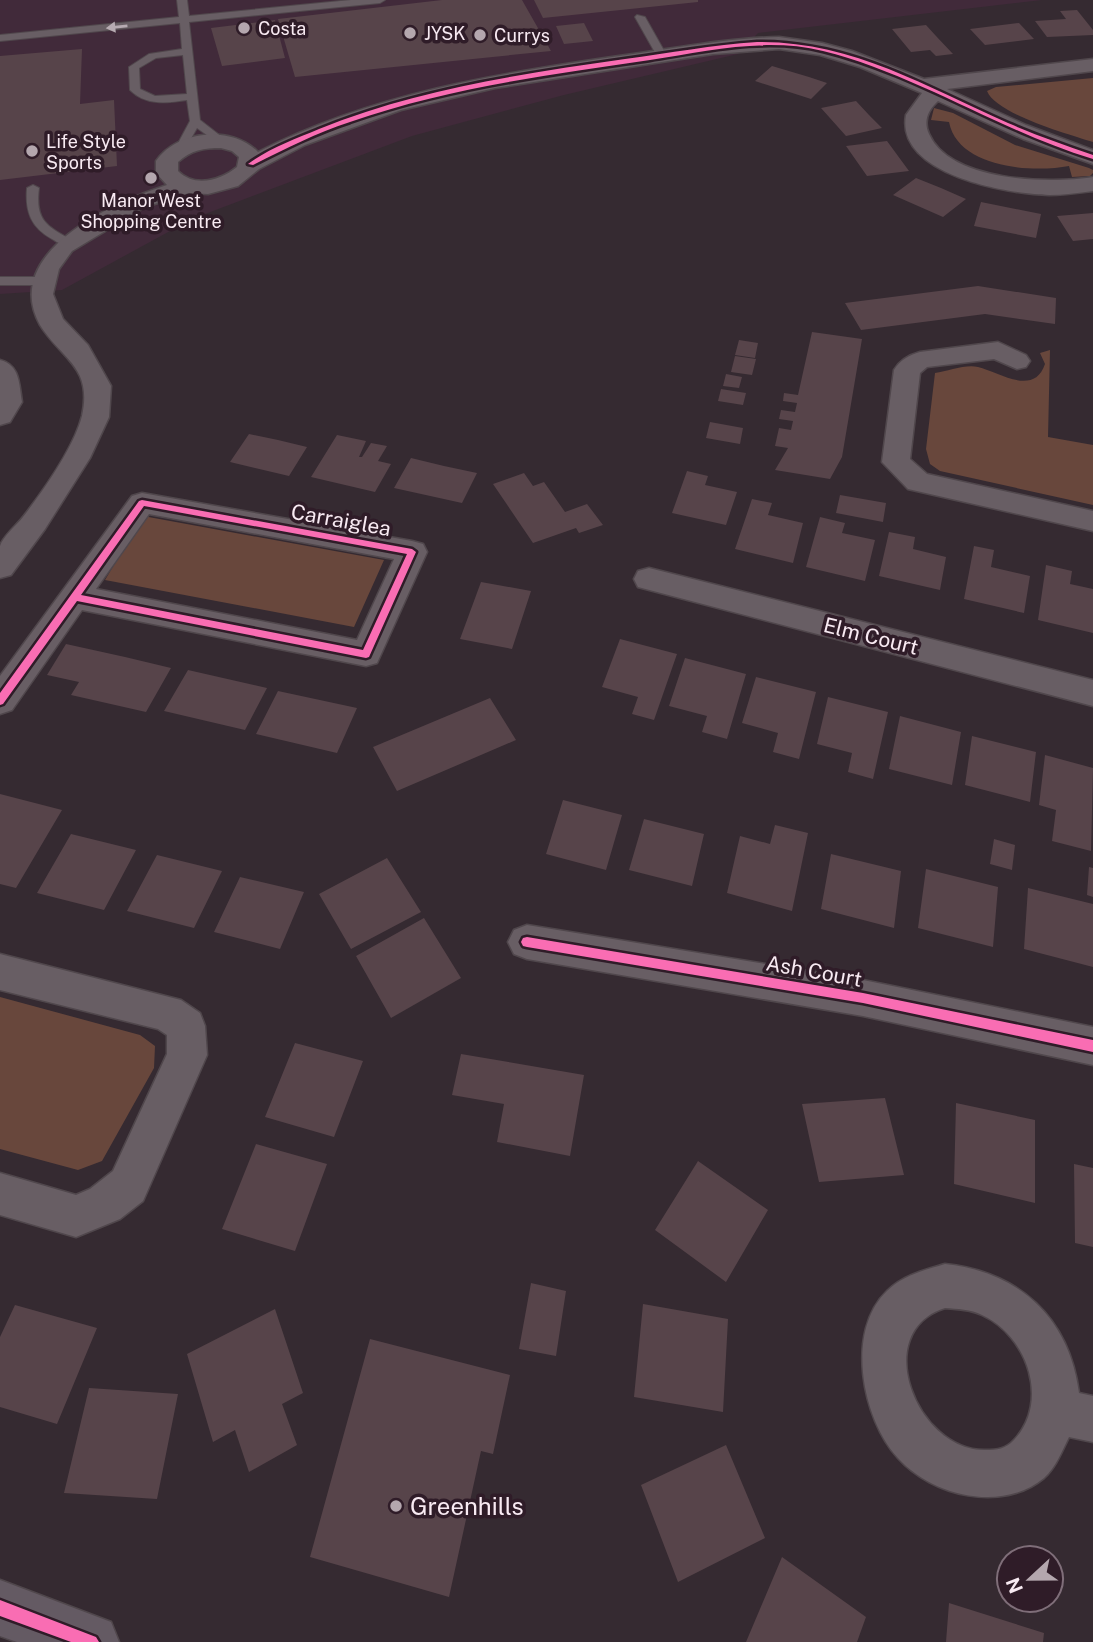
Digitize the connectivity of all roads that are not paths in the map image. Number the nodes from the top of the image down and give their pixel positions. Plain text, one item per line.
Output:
1 (182, 0) edge
2 (380, 0) edge
3 (640, 17) dead end
4 (185, 19) junction
5 (0, 38) edge
6 (188, 51) junction
7 (662, 56) junction
8 (1093, 65) edge
9 (931, 88) junction
10 (192, 96) junction
11 (195, 121) junction
12 (290, 141) junction
13 (228, 143) junction
14 (180, 149) junction
15 (1093, 157) edge
16 (251, 164) junction
17 (167, 173) junction
18 (1093, 184) edge
19 (188, 186) junction
20 (33, 188) dead end
21 (136, 202) junction
22 (68, 243) junction
23 (0, 281) edge
24 (44, 281) junction
25 (1017, 361) dead end
26 (0, 368) edge
27 (0, 416) edge
28 (1093, 522) edge
29 (0, 567) edge
30 (649, 579) dead end
31 (76, 597) junction
32 (1093, 693) edge
33 (0, 701) edge
34 (527, 942) dead end
35 (0, 972) edge
36 (1093, 1046) edge
37 (0, 1194) edge

1 - 4 lane
2 - 4 lane
3 - 7 lane
4 -> 5 lane
4 - 6 lane
6 - 10 lane
6 - 10 lane
7 - 9 street
7 - 12 street
8 - 9 street
9 - 15 street
9 - 18 street
10 - 11 lane
11 - 13 lane
11 - 14 lane
12 - 13 street
12 - 16 street
13 - 14 street
13 - 16 street
14 - 17 street
16 - 19 street
17 - 19 street
17 - 21 street
19 - 21 street
20 - 22 lane
21 - 22 street
22 - 24 street
23 - 24 lane
24 - 29 street
25 - 28 street
26 - 27 street
30 - 32 street, Elm Court
31 - 31 street, Carraiglea
31 - 33 street, Carraiglea
34 - 36 street, Ash Court
35 - 37 street

